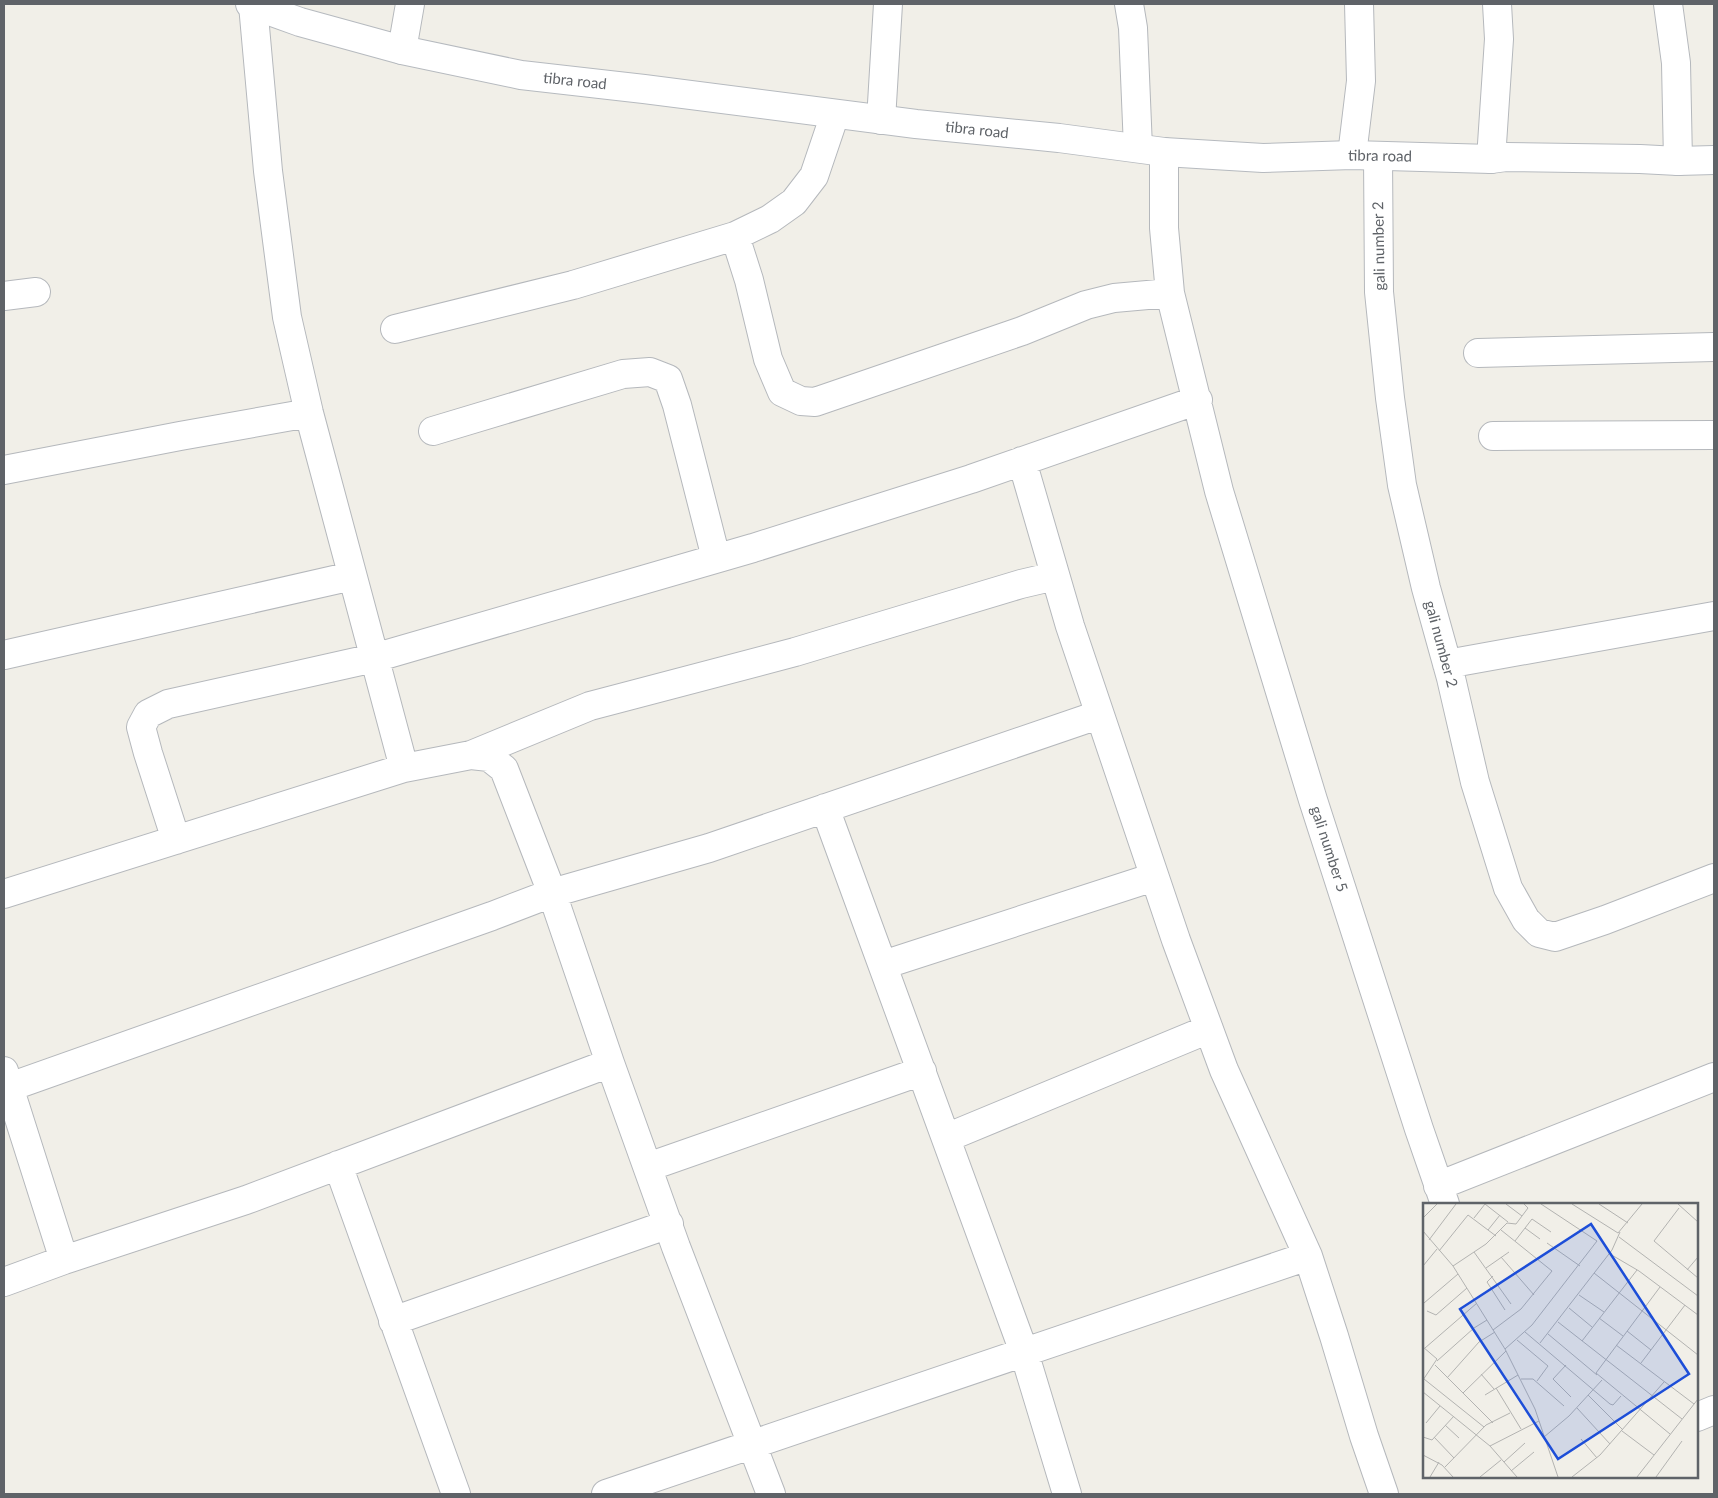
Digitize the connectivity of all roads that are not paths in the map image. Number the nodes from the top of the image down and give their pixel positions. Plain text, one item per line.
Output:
1 (251, 4) edge
2 (410, 4) edge
3 (888, 4) edge
4 (1129, 4) edge
5 (1359, 4) edge
6 (1496, 4) edge
7 (1668, 4) edge
8 (402, 50) junction
9 (836, 114) junction
10 (881, 120) junction
11 (1151, 150) junction
12 (1365, 156) junction
13 (1491, 159) junction
14 (1714, 160) edge
15 (1678, 161) junction
16 (735, 236) junction
17 (36, 292) dead end
18 (1170, 294) junction
19 (4, 296) edge
20 (395, 329) dead end
21 (1714, 347) edge
22 (1478, 353) dead end
23 (1198, 400) junction
24 (309, 413) junction
25 (433, 431) dead end
26 (1714, 435) edge
27 (1493, 436) dead end
28 (1022, 461) junction
29 (4, 470) edge
30 (716, 558) junction
31 (352, 576) junction
32 (1056, 576) junction
33 (1714, 616) edge
34 (4, 655) edge
35 (374, 658) junction
36 (1447, 664) junction
37 (1098, 715) junction
38 (471, 755) junction
39 (404, 768) junction
40 (825, 808) junction
41 (176, 840) junction
42 (1154, 877) junction
43 (1714, 878) edge
44 (552, 893) junction
45 (4, 894) edge
46 (883, 966) junction
47 (1209, 1029) junction
48 (610, 1064) junction
49 (922, 1071) junction
50 (1714, 1077) edge
51 (6, 1082) edge
52 (946, 1138) junction
53 (338, 1165) junction
54 (648, 1167) junction
55 (1441, 1195) edge
56 (669, 1224) junction
57 (1308, 1256) junction
58 (64, 1260) junction
59 (4, 1282) edge
60 (393, 1321) junction
61 (1024, 1352) junction
62 (1714, 1410) edge
63 (1698, 1417) edge
64 (753, 1444) junction
65 (1374, 1492) edge
66 (456, 1494) edge
67 (606, 1494) edge
68 (771, 1494) edge
69 (1067, 1494) edge

1 - 8 street, tibra road
1 - 24 street
2 - 8 street
3 - 10 street
4 - 11 street, gali number 5
5 - 12 street, gali number 2
6 - 13 street
7 - 15 street
8 - 9 street, tibra road
9 - 10 street, tibra road
9 - 16 street
10 - 11 street, tibra road
11 - 12 street, tibra road
11 - 18 street, gali number 5
12 - 13 street, tibra road
12 - 36 street, gali number 2
13 - 15 street, tibra road
14 - 15 street, tibra road
16 - 18 street
16 - 20 street
17 - 19 street
18 - 23 street, gali number 5
21 - 22 street
23 - 28 street
23 - 55 street, gali number 5
24 - 29 street
24 - 31 street
25 - 30 street
26 - 27 street
28 - 30 street
28 - 32 street
30 - 35 street
31 - 34 street
31 - 35 street
32 - 37 street
32 - 38 street
33 - 36 street
35 - 39 street
35 - 41 street
36 - 43 street, gali number 2
37 - 40 street
37 - 42 street
38 - 39 street
38 - 44 street
39 - 41 street
40 - 44 street
40 - 46 street
41 - 45 street
42 - 46 street
42 - 47 street
44 - 48 street
44 - 51 street
46 - 49 street
47 - 52 street
47 - 57 street
48 - 53 street
48 - 54 street
49 - 52 street
49 - 54 street
50 - 55 street
51 - 58 street
52 - 61 street
53 - 58 street
53 - 60 street
54 - 56 street
56 - 60 street
56 - 64 street
57 - 61 street
57 - 65 street
58 - 59 street
60 - 66 street
61 - 64 street
61 - 69 street
62 - 63 street
64 - 67 street
64 - 68 street

